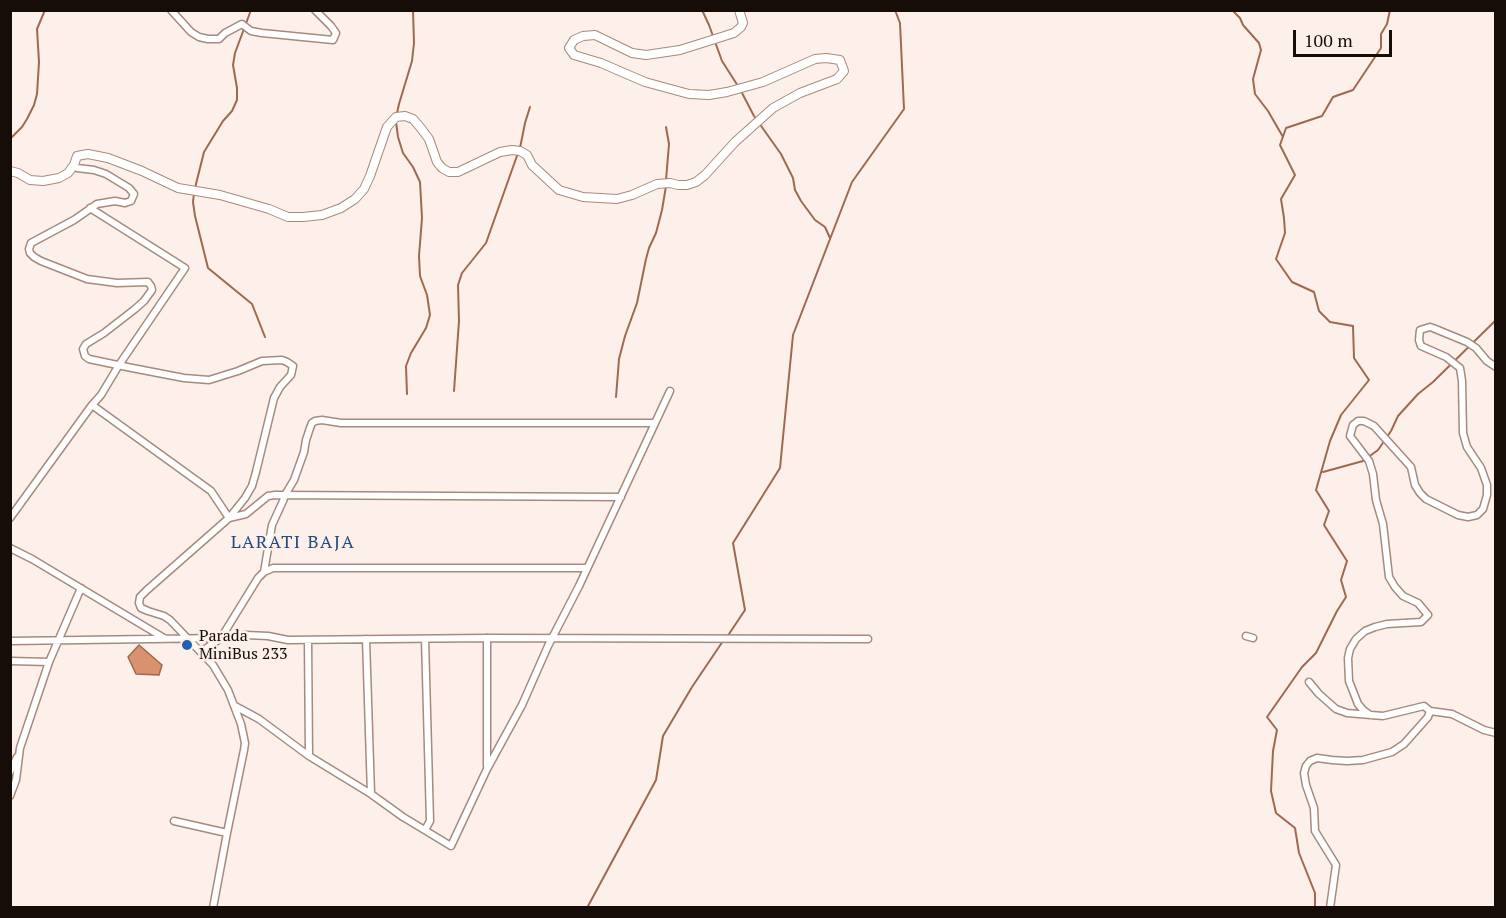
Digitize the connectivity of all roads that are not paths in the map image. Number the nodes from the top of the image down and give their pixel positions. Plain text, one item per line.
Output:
1 (171, 10) edge
2 (315, 10) edge
3 (739, 10) edge
4 (74, 165) junction
5 (10, 171) edge
6 (90, 208) junction
7 (119, 365) junction
8 (1496, 367) edge
9 (670, 391) dead end
10 (92, 405) junction
11 (655, 423) junction
12 (285, 495) junction
13 (621, 497) junction
14 (10, 518) edge
15 (229, 518) junction
16 (10, 548) edge
17 (587, 568) junction
18 (264, 572) junction
19 (81, 588) junction
20 (186, 638) junction
21 (221, 638) junction
22 (487, 638) junction
23 (552, 638) junction
24 (165, 639) junction
25 (366, 639) junction
26 (425, 639) junction
27 (868, 639) dead end
28 (58, 640) junction
29 (308, 640) junction
30 (10, 641) edge
31 (201, 652) junction
32 (10, 661) edge
33 (49, 662) junction
34 (1309, 682) dead end
35 (235, 706) junction
36 (1431, 711) junction
37 (1370, 715) junction
38 (1496, 733) edge
39 (20, 748) junction
40 (309, 756) junction
41 (487, 769) junction
42 (10, 772) edge
43 (13, 778) edge
44 (371, 794) junction
45 (10, 796) edge
46 (174, 821) dead end
47 (425, 830) junction
48 (227, 833) junction
49 (213, 908) edge
50 (1330, 908) edge

1 - 2 street
3 - 4 street
4 - 5 street
4 - 6 street
6 - 7 street
6 - 7 street
7 - 10 street
7 - 15 street
8 - 37 street
9 - 11 street
10 - 14 street
10 - 15 street
11 - 12 street
11 - 13 street
12 - 13 street
12 - 15 street
12 - 18 street
13 - 17 street
15 - 20 street
16 - 19 street
17 - 18 street
17 - 23 street
18 - 21 street
19 - 24 street
19 - 28 street
20 - 21 street
20 - 24 street
20 - 31 street
21 - 29 street
21 - 31 street
22 - 23 street
22 - 26 street
22 - 41 street
23 - 27 street
23 - 41 street
24 - 28 street
25 - 26 street
25 - 29 street
25 - 44 street
26 - 47 street
28 - 30 street
28 - 33 street
29 - 40 street
31 - 35 street
32 - 33 street
33 - 39 street
34 - 37 street
35 - 40 street
35 - 48 street
36 - 37 street
36 - 38 street
36 - 50 street
39 - 42 street
39 - 43 street
40 - 44 street
41 - 47 street
43 - 45 street
44 - 47 street
46 - 48 street
48 - 49 street

